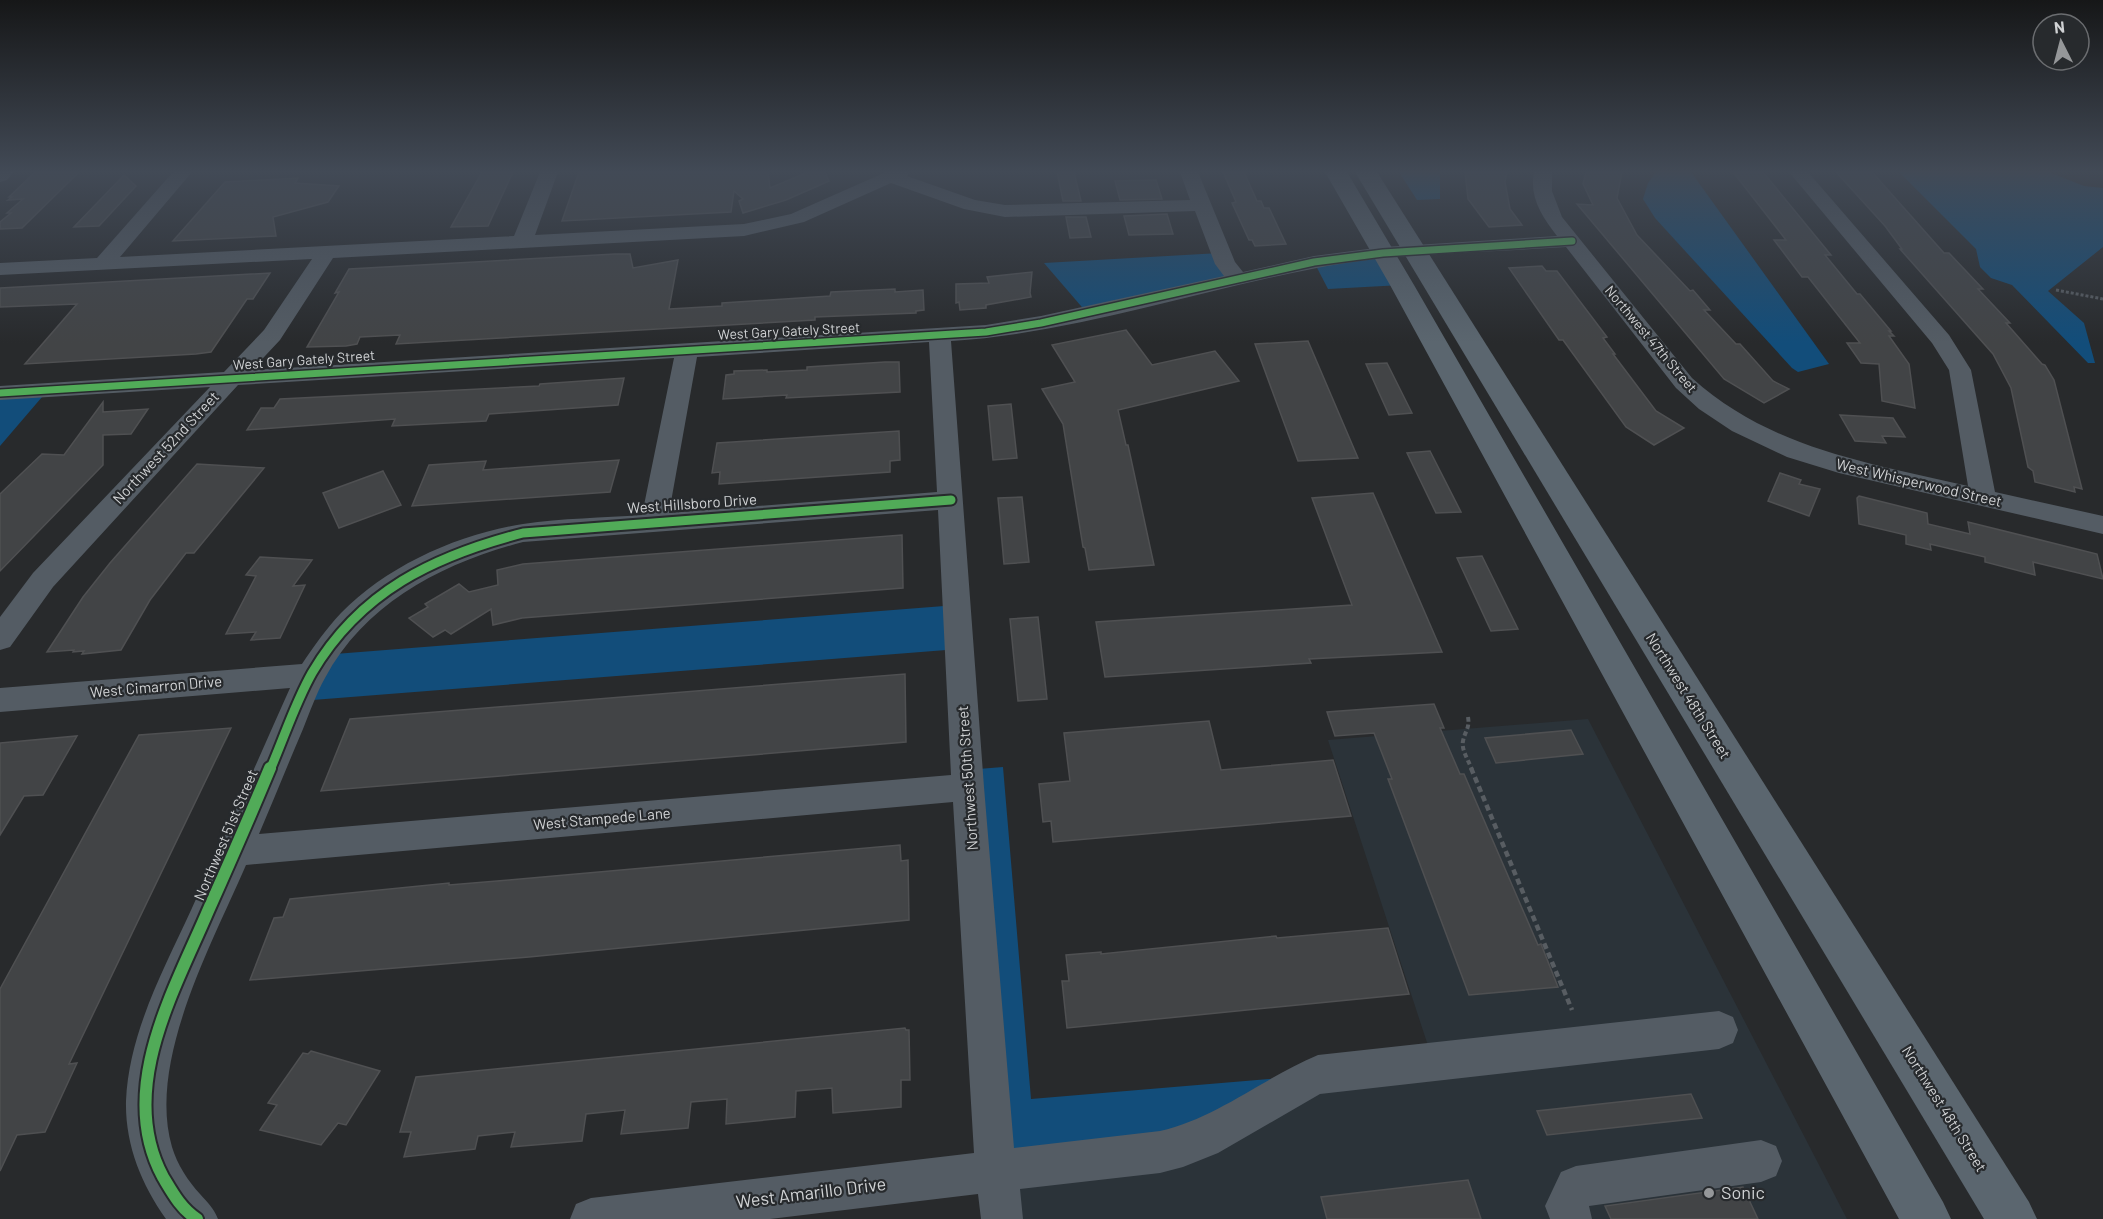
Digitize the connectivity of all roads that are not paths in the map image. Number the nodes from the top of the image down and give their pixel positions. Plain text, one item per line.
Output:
1 (134, 229) edge
2 (527, 229) edge
3 (732, 229) edge
4 (1211, 229) edge
5 (1382, 229) edge
6 (1390, 229) edge
7 (1562, 229) edge
8 (1846, 229) edge
9 (522, 242) junction
10 (1572, 242) junction
11 (326, 252) junction
12 (1400, 252) junction
13 (103, 264) junction
14 (0, 269) edge
15 (1238, 279) junction
16 (940, 336) junction
17 (687, 350) junction
18 (231, 378) junction
19 (0, 393) edge
20 (1741, 426) joint
21 (1983, 498) junction
22 (951, 500) junction
23 (654, 521) junction
24 (2103, 525) edge
25 (439, 558) joint
26 (0, 639) edge
27 (311, 675) junction
28 (0, 700) edge
29 (968, 787) junction
30 (236, 851) junction
31 (1719, 1030) dead end
32 (1761, 1161) dead end
33 (996, 1172) junction
34 (197, 1219) edge
35 (591, 1219) edge
36 (1002, 1219) edge
37 (1571, 1219) edge
38 (1926, 1219) edge
39 (2012, 1219) edge

1 - 13 street
2 - 9 street
3 - 9 street
4 - 15 street
5 - 12 main road, Northwest 48th Street
6 - 12 main road, Northwest 48th Street
7 - 10 street, Northwest 47th Street
8 - 21 street
9 - 11 street
10 - 12 street, West Gary Gately Street
10 - 20 street, Northwest 47th Street
11 - 13 street
11 - 18 street, Northwest 52nd Street
12 - 15 street, West Gary Gately Street
12 - 38 main road, Northwest 48th Street
12 - 39 main road, Northwest 48th Street
13 - 14 street
15 - 16 street, West Gary Gately Street
16 - 17 street, West Gary Gately Street
16 - 22 street, Northwest 50th Street
17 - 18 street, West Gary Gately Street
17 - 23 street
18 - 19 street, West Gary Gately Street
18 - 26 street, Northwest 52nd Street
20 - 21 street, West Whisperwood Street
21 - 24 street, West Whisperwood Street
22 - 23 street, West Hillsboro Drive
22 - 29 street, Northwest 50th Street
23 - 25 street, West Hillsboro Drive
25 - 27 street, Northwest 51st Street
27 - 28 street, West Cimarron Drive
27 - 30 street, Northwest 51st Street
29 - 30 street, West Stampede Lane
29 - 33 street, Northwest 50th Street
30 - 34 street, Northwest 51st Street
31 - 33 street, West Amarillo Drive
32 - 37 street
33 - 35 street, West Amarillo Drive
33 - 36 street, Northwest 50th Street

